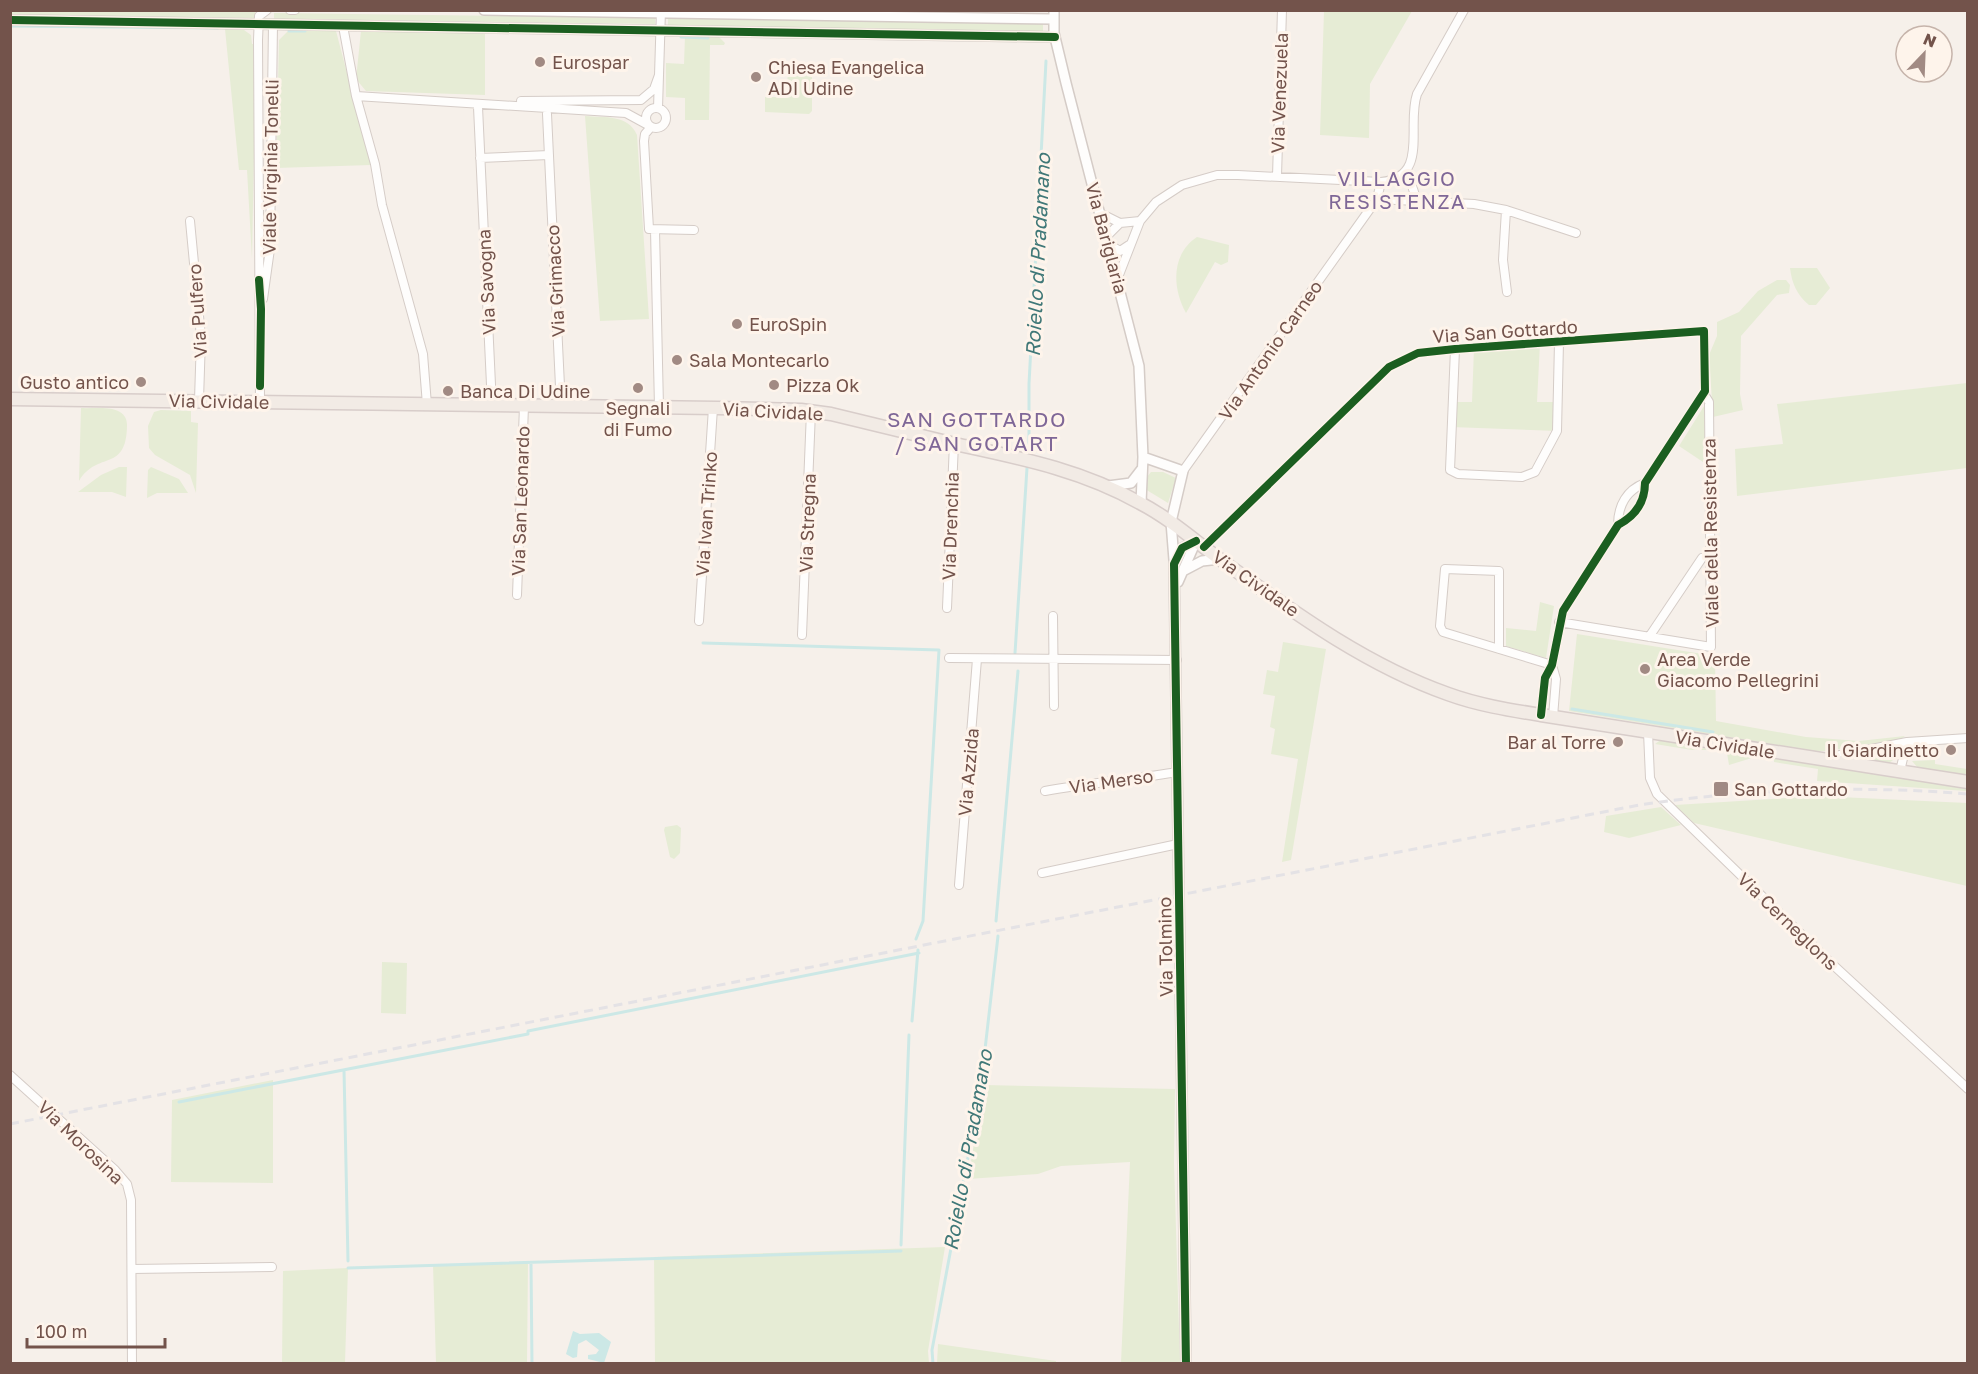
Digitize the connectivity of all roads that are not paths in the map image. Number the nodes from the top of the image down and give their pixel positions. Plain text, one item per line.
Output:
1 (267, 10) edge
2 (484, 10) edge
3 (1282, 10) edge
4 (1464, 10) edge
5 (661, 12) edge
6 (1054, 15) edge
7 (10, 20) edge
8 (258, 24) junction
9 (273, 24) junction
10 (343, 26) junction
11 (660, 30) junction
12 (1055, 37) junction
13 (659, 75) junction
14 (356, 96) junction
15 (478, 105) junction
16 (658, 108) junction
17 (546, 114) dead end
18 (650, 126) junction
19 (549, 155) junction
20 (480, 158) junction
21 (1407, 171) junction
22 (1277, 176) junction
23 (1380, 183) junction
24 (1377, 199) junction
25 (1417, 201) junction
26 (1506, 210) junction
27 (1100, 213) junction
28 (190, 221) dead end
29 (1140, 221) junction
30 (1120, 223) junction
31 (655, 230) junction
32 (694, 230) dead end
33 (1576, 233) dead end
34 (1106, 238) junction
35 (1130, 244) junction
36 (1117, 279) junction
37 (1507, 292) dead end
38 (261, 309) junction
39 (1704, 331) joint
40 (1559, 342) junction
41 (1455, 349) junction
42 (1704, 394) junction
43 (10, 399) edge
44 (199, 400) junction
45 (260, 402) junction
46 (427, 405) junction
47 (492, 406) junction
48 (524, 406) junction
49 (561, 407) junction
50 (659, 408) junction
51 (713, 408) junction
52 (812, 411) junction
53 (954, 443) junction
54 (1143, 457) junction
55 (1142, 468) junction
56 (1183, 471) junction
57 (1645, 483) junction
58 (1106, 486) junction
59 (1141, 503) junction
60 (1171, 522) junction
61 (1618, 525) junction
62 (1200, 544) junction
63 (1702, 558) dead end
64 (1220, 559) junction
65 (1174, 564) junction
66 (1181, 573) junction
67 (1176, 587) junction
68 (517, 595) dead end
69 (947, 608) dead end
70 (1053, 616) dead end
71 (699, 621) dead end
72 (1559, 622) junction
73 (802, 636) dead end
74 (1649, 637) junction
75 (1499, 649) junction
76 (949, 658) dead end
77 (977, 658) junction
78 (1053, 659) junction
79 (1177, 660) junction
80 (1552, 665) junction
81 (1054, 706) dead end
82 (1547, 716) junction
83 (1648, 732) junction
84 (1968, 738) edge
85 (1907, 742) junction
86 (1820, 759) junction
87 (1900, 771) junction
88 (1178, 772) junction
89 (1968, 782) edge
90 (1045, 791) dead end
91 (1178, 844) junction
92 (1042, 873) dead end
93 (959, 885) dead end
94 (10, 1074) edge
95 (1968, 1089) edge
96 (272, 1267) dead end
97 (132, 1269) junction
98 (132, 1364) edge
99 (1186, 1364) edge

1 - 8 street
2 - 5 street
3 - 22 street, Via Venezuela
4 - 21 street
5 - 6 street
5 - 11 street
6 - 12 street, Via Bariglaria
7 - 8 street
8 - 9 street
8 - 38 street, Viale Virginia Tonelli
9 - 10 street
9 - 38 street, Viale Virginia Tonelli
10 - 11 street
10 - 14 street
11 - 12 street
11 - 13 street
12 - 27 street, Via Bariglaria
13 - 15 street
13 - 16 street
14 - 15 street
14 - 46 street
15 - 18 street
15 - 20 street, Via Savogna
16 - 18 street
16 - 18 street
17 - 19 street, Via Grimacco
18 - 31 street
19 - 20 street
19 - 49 street, Via Grimacco
20 - 47 street, Via Savogna
21 - 23 street
21 - 25 street
22 - 23 street
22 - 29 street
23 - 24 street, Via Antonio Carneo
24 - 25 street
24 - 56 street, Via Antonio Carneo
25 - 26 street
26 - 33 street
26 - 37 street
27 - 30 street
27 - 34 street, Via Bariglaria
28 - 44 street, Via Pulfero
29 - 30 street
29 - 35 street
30 - 34 street
31 - 32 street
31 - 50 street
34 - 35 street
34 - 36 street, Via Bariglaria
35 - 36 street
36 - 54 street, Via Bariglaria
38 - 45 street, Viale Virginia Tonelli
39 - 40 street, Via San Gottardo
39 - 42 street, Viale della Resistenza
40 - 41 street, Via San Gottardo
40 - 41 street
41 - 62 street, Via San Gottardo
42 - 57 street, Viale della Resistenza
42 - 74 street, Viale della Resistenza
43 - 44 main road, Via Cividale
44 - 45 main road, Via Cividale
45 - 46 main road, Via Cividale
46 - 47 main road, Via Cividale
47 - 48 main road, Via Cividale
48 - 49 main road, Via Cividale
48 - 68 street, Via San Leonardo
49 - 50 main road, Via Cividale
50 - 51 main road, Via Cividale
51 - 52 main road, Via Cividale
51 - 71 street, Via Ivan Trinko
52 - 53 main road, Via Cividale
52 - 73 street, Via Stregna
53 - 58 main road, Via Cividale
53 - 69 street, Via Drenchia
54 - 55 street, Via Bariglaria
54 - 56 street
55 - 58 street
55 - 59 street, Via Bariglaria
56 - 60 street, Via Antonio Carneo
57 - 61 street, Viale della Resistenza
57 - 61 street, Viale della Resistenza
58 - 59 main road, Via Cividale
59 - 60 main road, Via Cividale
60 - 62 main road, Via Cividale
60 - 65 street, Via Tolmino
61 - 72 street, Viale della Resistenza
62 - 64 main road, Via Cividale
62 - 65 street
62 - 66 street, Via Tolmino
63 - 74 street, Viale della Resistenza
64 - 66 street
64 - 82 main road, Via Cividale
65 - 67 street, Via Tolmino
66 - 67 street, Via Tolmino
67 - 79 street, Via Tolmino
70 - 78 street
72 - 74 street, Viale della Resistenza
72 - 80 street, Viale della Resistenza
75 - 75 street
75 - 80 street
76 - 77 street
77 - 78 street
77 - 93 street, Via Azzida
78 - 79 street
78 - 81 street
79 - 88 street, Via Tolmino
80 - 82 street, Viale della Resistenza
80 - 82 street, Viale della Resistenza
82 - 83 main road, Via Cividale
83 - 86 main road, Via Cividale
83 - 95 street, Via Cerneglons
84 - 85 street, Via Cividale
85 - 86 street, Via Cividale
85 - 87 street
86 - 87 main road, Via Cividale
87 - 89 main road, Via Cividale
88 - 90 street, Via Merso
88 - 91 street, Via Tolmino
91 - 92 street
91 - 99 street, Via Tolmino
94 - 97 street, Via Morosina
96 - 97 street
97 - 98 street, Via Morosina

